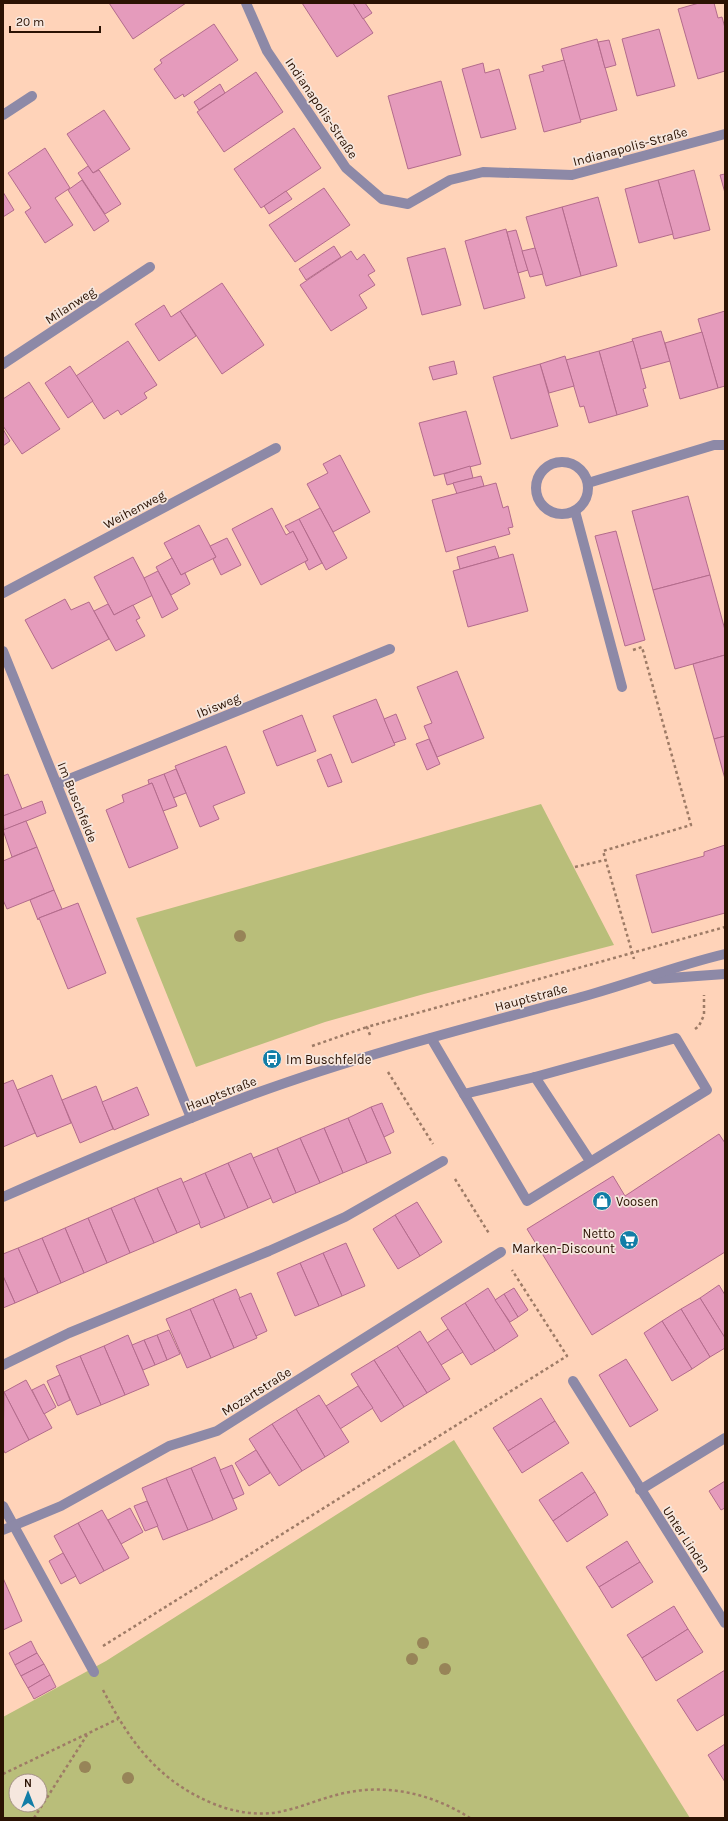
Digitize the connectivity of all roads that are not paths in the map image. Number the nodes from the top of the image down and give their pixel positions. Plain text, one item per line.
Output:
1 (246, 3) edge
2 (32, 96) dead end
3 (3, 115) edge
4 (725, 134) edge
5 (150, 267) dead end
6 (3, 364) edge
7 (725, 445) edge
8 (276, 448) dead end
9 (588, 483) junction
10 (575, 511) junction
11 (3, 593) edge
12 (390, 649) dead end
13 (3, 651) edge
14 (622, 687) dead end
15 (57, 784) junction
16 (725, 954) edge
17 (725, 974) edge
18 (639, 981) junction
19 (431, 1038) junction
20 (535, 1077) junction
21 (464, 1094) junction
22 (191, 1118) junction
23 (443, 1161) road end
24 (590, 1161) junction
25 (3, 1196) edge
26 (501, 1252) road end
27 (3, 1365) edge
28 (573, 1381) dead end
29 (725, 1438) edge
30 (640, 1490) junction
31 (3, 1506) edge
32 (13, 1526) junction
33 (3, 1530) edge
34 (725, 1623) edge
35 (94, 1672) road end

1 - 4 street, Indianapolis-Straße
2 - 3 street
5 - 6 street, Milanweg
7 - 9 street
8 - 11 street, Weihenweg
9 - 10 street
9 - 10 street
10 - 14 street
12 - 15 street, Ibisweg
13 - 15 street, Im Buschfelde
15 - 22 street, Im Buschfelde
16 - 18 street, Hauptstraße
17 - 18 street, Hauptstraße
18 - 19 street, Hauptstraße
19 - 21 street
19 - 22 street, Hauptstraße
20 - 21 street
20 - 24 street
20 - 24 street
21 - 24 street
22 - 25 street, Hauptstraße
23 - 27 street
26 - 32 street, Mozartstraße
28 - 30 street, Unter Linden
29 - 30 street
30 - 34 street, Unter Linden
31 - 32 street
32 - 33 street, Mozartstraße
32 - 35 street

